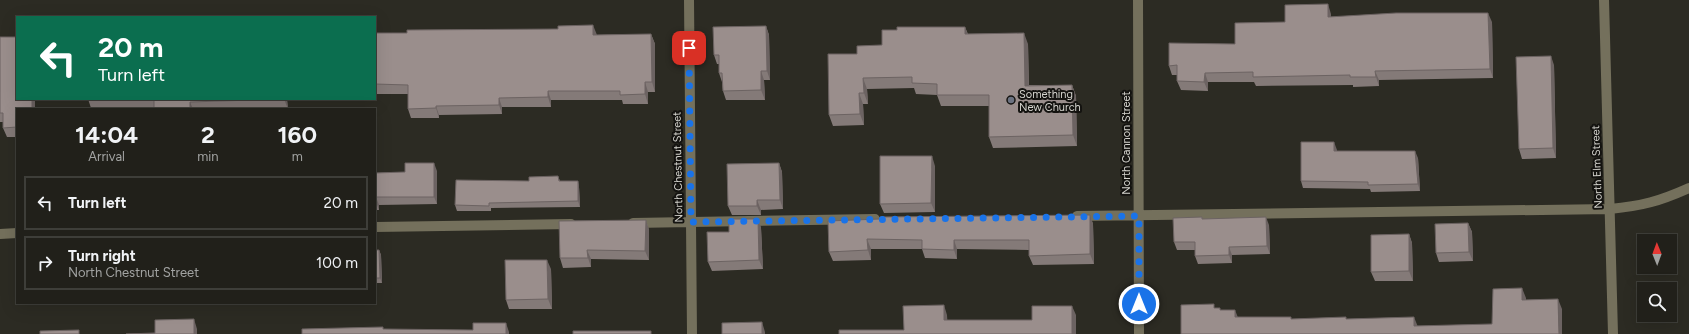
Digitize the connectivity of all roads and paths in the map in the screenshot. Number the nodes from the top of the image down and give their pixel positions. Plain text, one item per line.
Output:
1 (688, 0) edge
2 (1138, 0) edge
3 (1604, 0) edge
4 (1689, 188) edge
5 (1610, 209) junction
6 (1139, 216) junction
7 (1068, 217) edge
8 (887, 219) edge
9 (691, 222) junction
10 (619, 223) edge
11 (580, 224) edge
12 (376, 227) edge
13 (16, 233) edge
14 (0, 234) edge
15 (692, 334) edge
16 (1140, 334) edge
17 (1613, 334) edge

1 - 9 street, North Chestnut Street
2 - 6 street, North Cannon Street
3 - 5 street, North Elm Street
4 - 5 street
5 - 6 street
5 - 17 street, North Elm Street
6 - 7 street
6 - 16 street, North Cannon Street
8 - 9 street
9 - 10 street
9 - 15 street, North Chestnut Street
11 - 12 street
13 - 14 street

